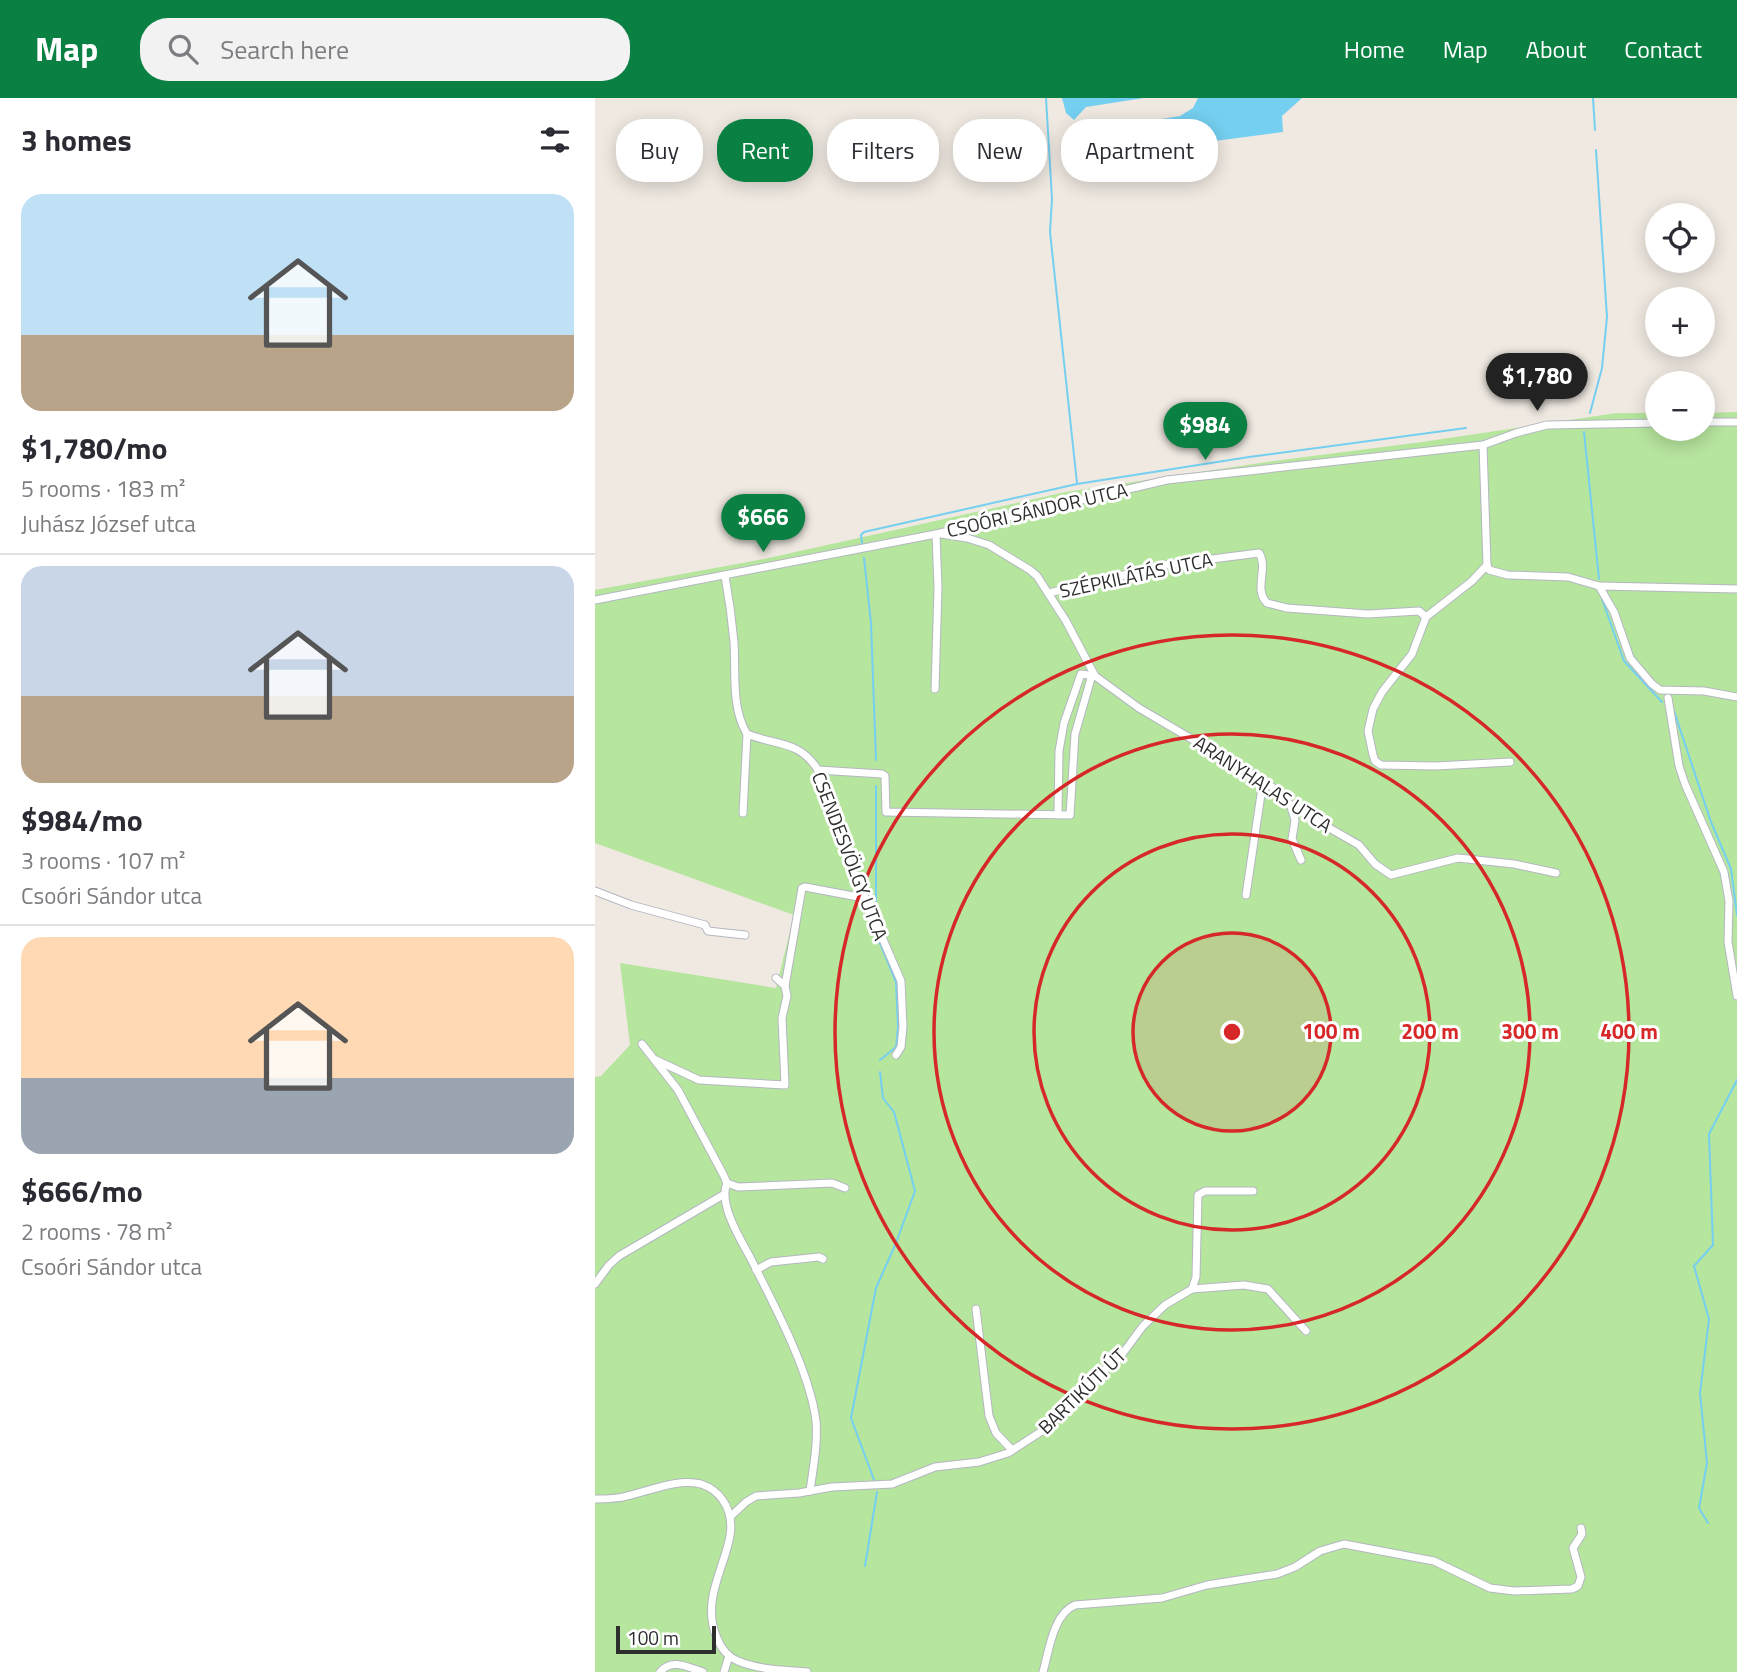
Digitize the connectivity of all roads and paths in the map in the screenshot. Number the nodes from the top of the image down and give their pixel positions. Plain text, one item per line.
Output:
1 (1715, 422) edge
2 (1737, 422) edge
3 (1645, 423) edge
4 (1483, 445) junction
5 (936, 534) junction
6 (1487, 565) junction
7 (725, 576) junction
8 (1599, 586) junction
9 (1737, 589) edge
10 (1049, 593) junction
11 (595, 600) edge
12 (1426, 617) junction
13 (1093, 676) junction
14 (935, 689) dead end
15 (1737, 697) edge
16 (1668, 698) dead end
17 (747, 734) junction
18 (1510, 762) dead end
19 (818, 771) junction
20 (1263, 780) junction
21 (1291, 806) junction
22 (743, 813) dead end
23 (1058, 814) junction
24 (1301, 860) dead end
25 (1556, 873) dead end
26 (595, 891) edge
27 (1246, 895) dead end
28 (864, 898) junction
29 (745, 935) dead end
30 (776, 978) dead end
31 (785, 986) junction
32 (1737, 996) edge
33 (642, 1044) dead end
34 (897, 1055) dead end
35 (656, 1059) junction
36 (727, 1183) junction
37 (845, 1188) dead end
38 (1253, 1191) dead end
39 (723, 1195) junction
40 (823, 1259) dead end
41 (756, 1270) junction
42 (595, 1284) edge
43 (1192, 1289) junction
44 (976, 1309) dead end
45 (1306, 1331) dead end
46 (1012, 1450) junction
47 (810, 1491) junction
48 (595, 1499) edge
49 (731, 1516) junction
50 (1581, 1528) dead end
51 (729, 1656) junction
52 (660, 1672) edge
53 (703, 1672) edge
54 (724, 1672) edge
55 (807, 1672) edge
56 (1043, 1672) edge

1 - 2 street
3 - 4 street, CSOÓRI SÁNDOR UTCA
4 - 5 street, CSOÓRI SÁNDOR UTCA
4 - 6 street
5 - 7 street, CSOÓRI SÁNDOR UTCA
5 - 10 street, ARANYHALAS UTCA
5 - 14 street
6 - 8 street
6 - 12 street
7 - 11 street, CSOÓRI SÁNDOR UTCA
7 - 17 street
8 - 9 street
8 - 15 street
10 - 12 street, SZÉPKILÁTÁS UTCA
10 - 13 street, ARANYHALAS UTCA
12 - 18 street
13 - 20 street, ARANYHALAS UTCA
13 - 23 street
13 - 23 street
16 - 32 street
17 - 19 street, CSENDESVÖLGY UTCA
17 - 22 street
19 - 23 street
19 - 28 street, CSENDESVÖLGY UTCA
20 - 21 street, ARANYHALAS UTCA
20 - 27 street
21 - 24 street
21 - 25 street, ARANYHALAS UTCA
26 - 29 street
28 - 31 street
28 - 34 street, CSENDESVÖLGY UTCA
30 - 31 street
31 - 35 street
33 - 35 street
35 - 36 street
36 - 37 street
36 - 39 street
38 - 43 street
39 - 41 street
39 - 42 street
40 - 41 street
41 - 47 street
43 - 45 street
43 - 46 street, BARTIKÚTI ÚT
44 - 46 street
46 - 47 street, BARTIKÚTI ÚT
47 - 49 street, BARTIKÚTI ÚT
48 - 49 street
49 - 51 street
50 - 56 street
51 - 54 street
51 - 55 street
52 - 53 street

